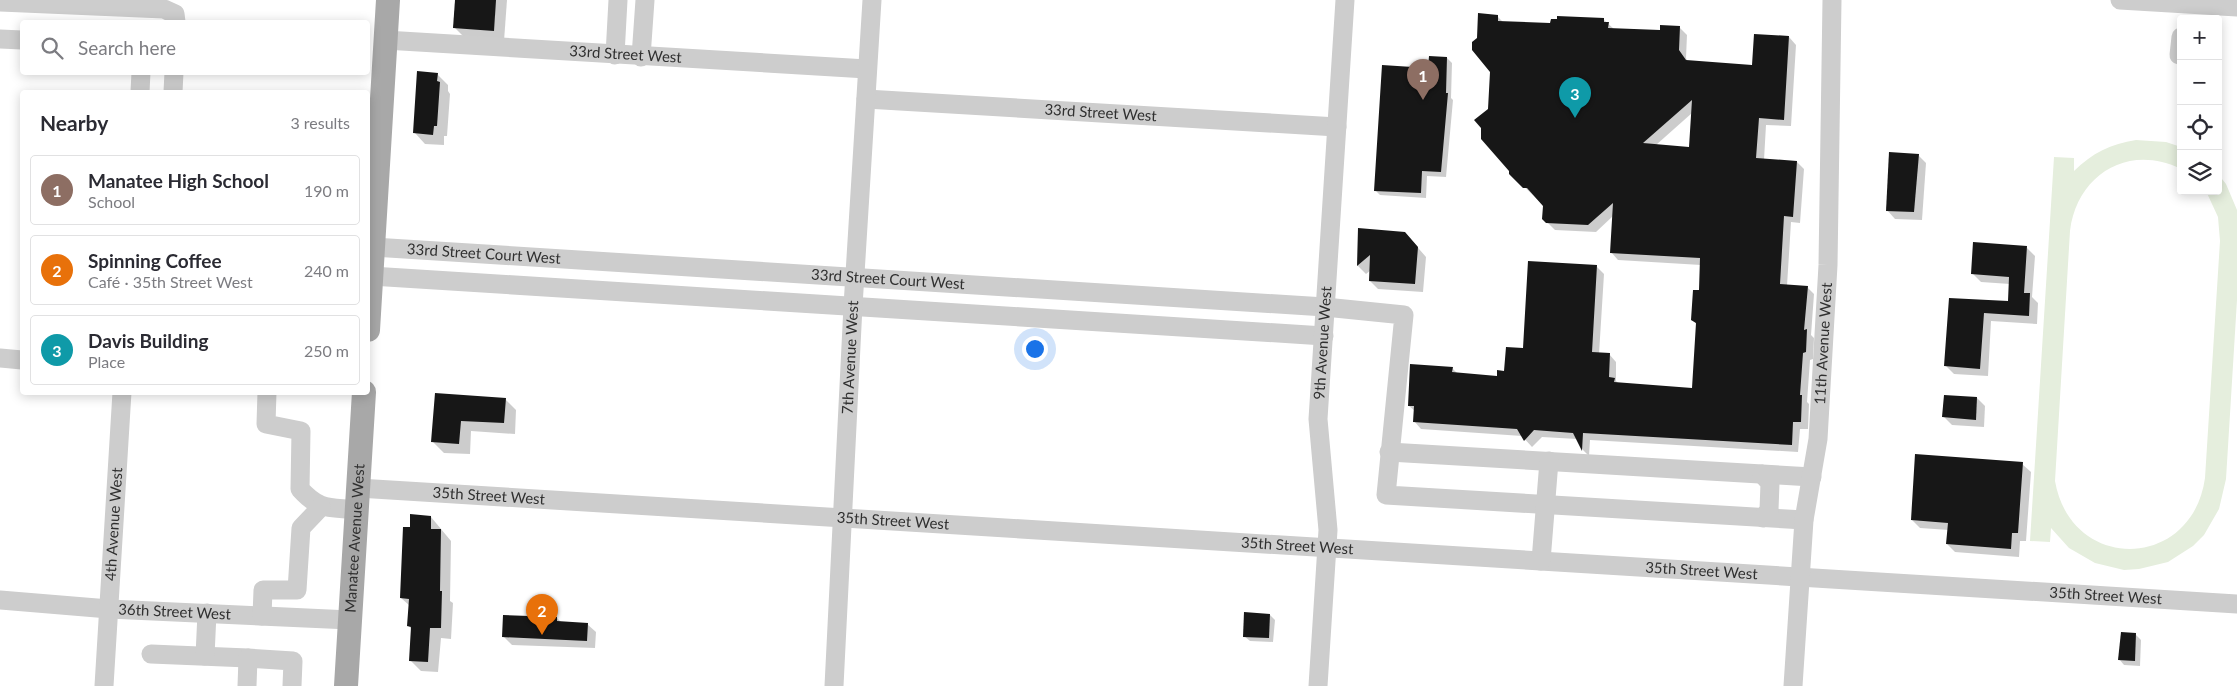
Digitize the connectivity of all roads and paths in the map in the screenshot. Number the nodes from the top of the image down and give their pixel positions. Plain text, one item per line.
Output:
1 (388, 0) edge
2 (618, 0) edge
3 (645, 0) edge
4 (872, 0) edge
5 (1345, 0) edge
6 (1832, 0) edge
7 (2120, 0) edge
8 (0, 2) edge
9 (2237, 7) edge
10 (144, 10) edge
11 (2183, 11) edge
12 (176, 20) edge
13 (0, 39) edge
14 (20, 40) edge
15 (385, 40) junction
16 (615, 55) junction
17 (641, 57) junction
18 (867, 69) junction
19 (141, 75) edge
20 (174, 75) edge
21 (140, 90) edge
22 (173, 90) edge
23 (866, 99) junction
24 (1337, 127) junction
25 (373, 140) edge
26 (371, 238) edge
27 (371, 276) junction
28 (855, 276) junction
29 (370, 290) edge
30 (853, 306) junction
31 (1325, 307) junction
32 (1324, 336) junction
33 (0, 358) edge
34 (20, 360) edge
35 (122, 395) edge
36 (268, 395) edge
37 (364, 395) edge
38 (1389, 452) junction
39 (1548, 462) junction
40 (1762, 474) junction
41 (1812, 477) junction
42 (357, 499) junction
43 (1545, 504) junction
44 (320, 507) junction
45 (844, 517) junction
46 (1763, 518) junction
47 (1804, 520) junction
48 (1327, 548) junction
49 (1541, 562) junction
50 (1800, 577) junction
51 (0, 600) edge
52 (2237, 604) edge
53 (109, 608) junction
54 (207, 613) junction
55 (262, 616) junction
56 (350, 620) junction
57 (151, 654) dead end
58 (206, 656) junction
59 (248, 658) junction
60 (104, 686) edge
61 (246, 686) edge
62 (292, 686) edge
63 (346, 686) edge
64 (834, 686) edge
65 (1318, 686) edge
66 (1793, 686) edge

1 - 15 main road
2 - 16 street
3 - 17 street
4 - 18 street, 7th Avenue West
5 - 24 street, 9th Avenue West
6 - 41 street, 11th Avenue West
7 - 11 street
8 - 10 street
9 - 11 street
10 - 12 street
13 - 14 street
15 - 16 street, 33rd Street West
15 - 25 main road
16 - 17 street, 33rd Street West
17 - 18 street, 33rd Street West
18 - 23 street, 7th Avenue West
19 - 21 street
20 - 22 street
23 - 24 street, 33rd Street West
23 - 28 street, 7th Avenue West
24 - 31 street, 9th Avenue West
25 - 26 main road
26 - 27 main road
26 - 28 street, 33rd Street Court West
27 - 29 main road
27 - 30 street, 33rd Street Court West
28 - 30 street, 7th Avenue West
28 - 31 street, 33rd Street Court West
30 - 32 street, 33rd Street Court West
30 - 45 street, 7th Avenue West
31 - 32 street, 9th Avenue West
31 - 38 street, 33rd Street Court West
32 - 48 street, 9th Avenue West
33 - 34 street
35 - 53 street, 4th Avenue West
36 - 44 street
37 - 42 main road, Manatee Avenue West
38 - 39 street
38 - 43 street
39 - 40 street
39 - 43 street
40 - 41 street
40 - 46 street
41 - 47 street, 11th Avenue West
42 - 44 street, 35th Street West
42 - 45 street, 35th Street West
42 - 56 main road, Manatee Avenue West
43 - 46 street
43 - 49 street
44 - 55 street
45 - 48 street, 35th Street West
45 - 64 street, 7th Avenue West
46 - 47 street
47 - 50 street, 11th Avenue West
48 - 49 street, 35th Street West
48 - 65 street, 9th Avenue West
49 - 50 street, 35th Street West
50 - 52 street, 35th Street West
50 - 66 street, 11th Avenue West
51 - 53 street, 36th Street West
53 - 54 street, 36th Street West
53 - 60 street, 4th Avenue West
54 - 55 street, 36th Street West
54 - 58 street
55 - 56 street, 36th Street West
56 - 63 main road, Manatee Avenue West
57 - 58 street
58 - 59 street
59 - 61 street
59 - 62 street

